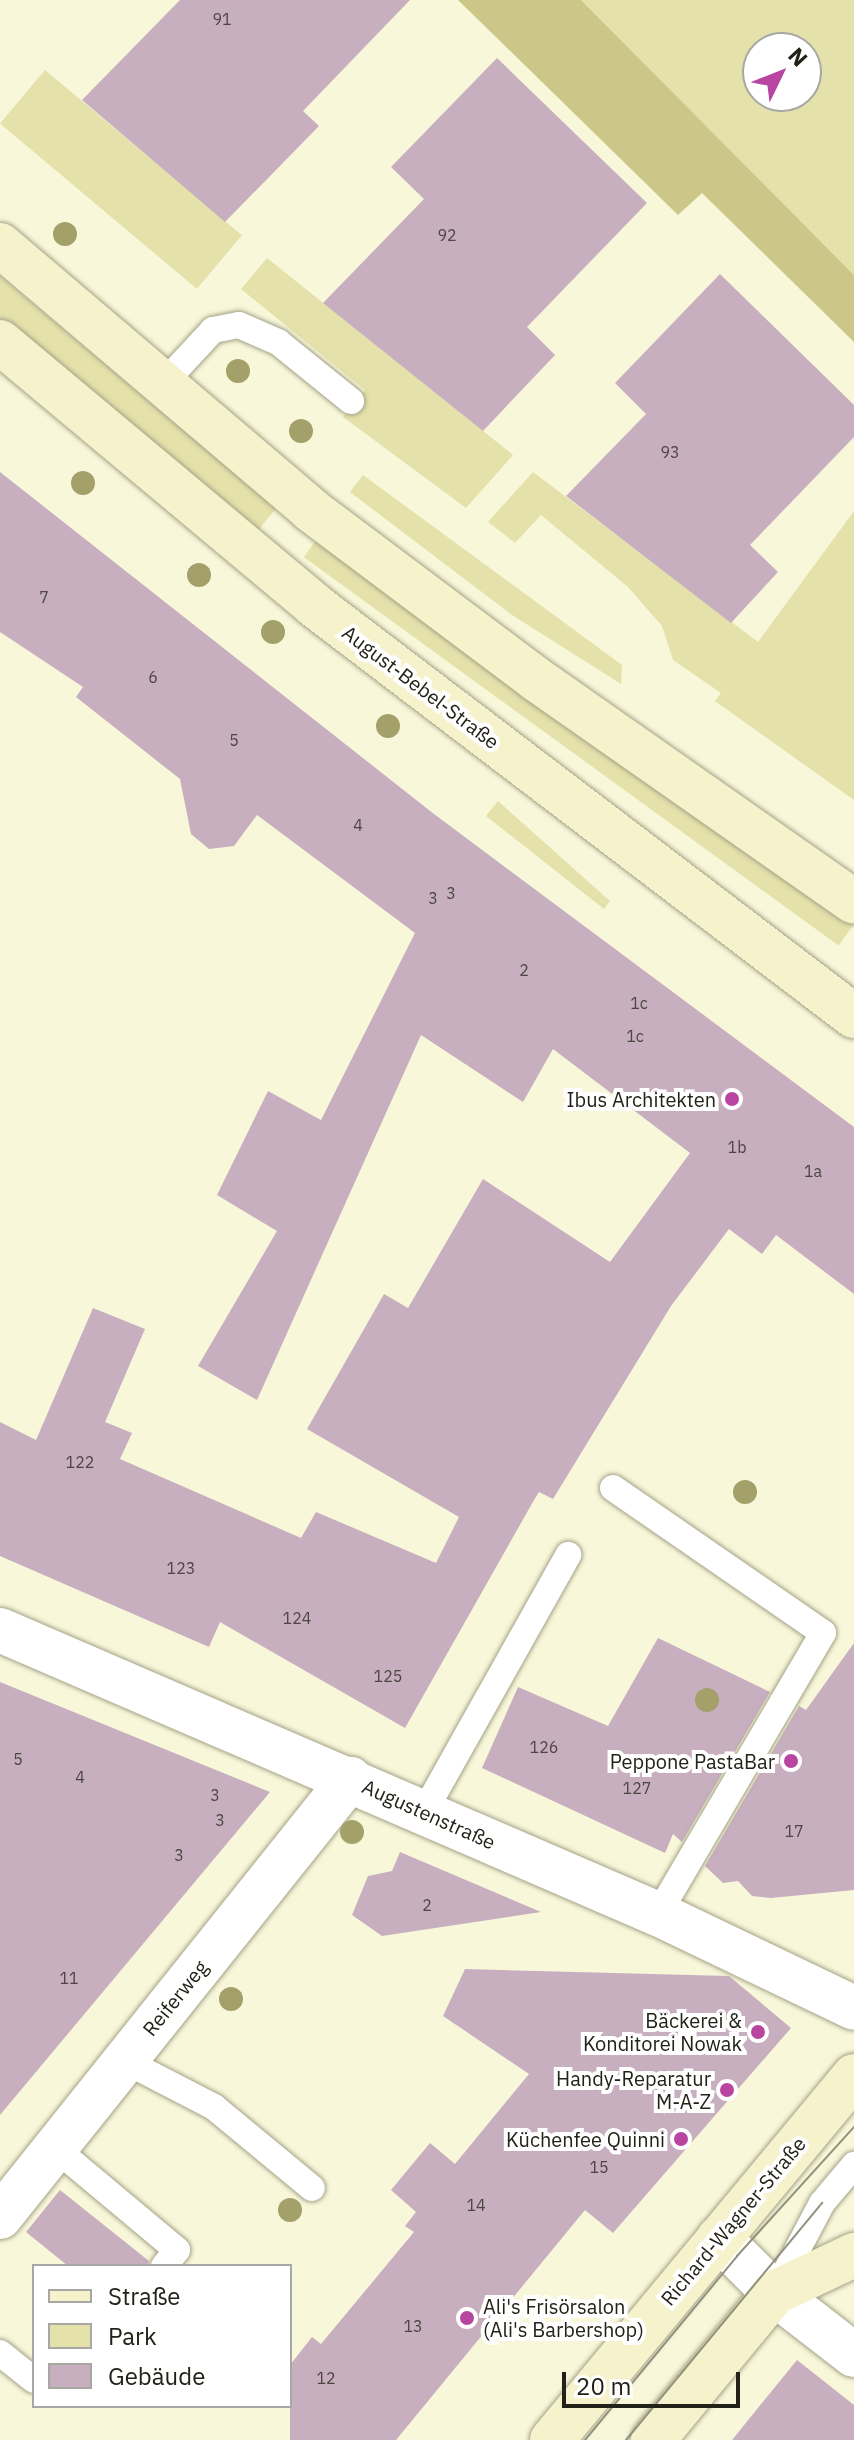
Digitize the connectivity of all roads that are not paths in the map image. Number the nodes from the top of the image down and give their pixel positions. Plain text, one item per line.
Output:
1 (0, 245) edge
2 (0, 342) edge
3 (162, 385) junction
4 (351, 401) dead end
5 (854, 902) edge
6 (854, 1016) edge
7 (613, 1488) dead end
8 (568, 1555) dead end
9 (0, 1630) edge
10 (350, 1779) junction
11 (424, 1812) junction
12 (658, 1914) junction
13 (854, 2008) edge
14 (125, 2061) junction
15 (854, 2076) edge
16 (55, 2148) junction
17 (854, 2165) edge
18 (312, 2188) dead end
19 (0, 2217) edge
20 (719, 2238) junction
21 (854, 2255) edge
22 (166, 2264) edge
23 (774, 2293) junction
24 (0, 2353) edge
25 (854, 2355) edge
26 (32, 2378) edge
27 (552, 2440) edge
28 (653, 2440) edge

1 - 3 main road
2 - 6 main road, August-Bebel-Straße
3 - 4 lane
3 - 5 main road
7 - 12 lane
8 - 11 lane
9 - 10 street, Augustenstraße
10 - 11 street, Augustenstraße
10 - 14 street, Reiferweg
11 - 12 street, Augustenstraße
12 - 13 street, Augustenstraße
14 - 16 street, Reiferweg
14 - 18 lane
15 - 20 main road, Richard-Wagner-Straße
16 - 19 street, Reiferweg
16 - 22 lane
17 - 23 lane
20 - 23 street
20 - 27 main road, Richard-Wagner-Straße
21 - 23 main road
23 - 25 street
23 - 28 main road
24 - 26 lane

